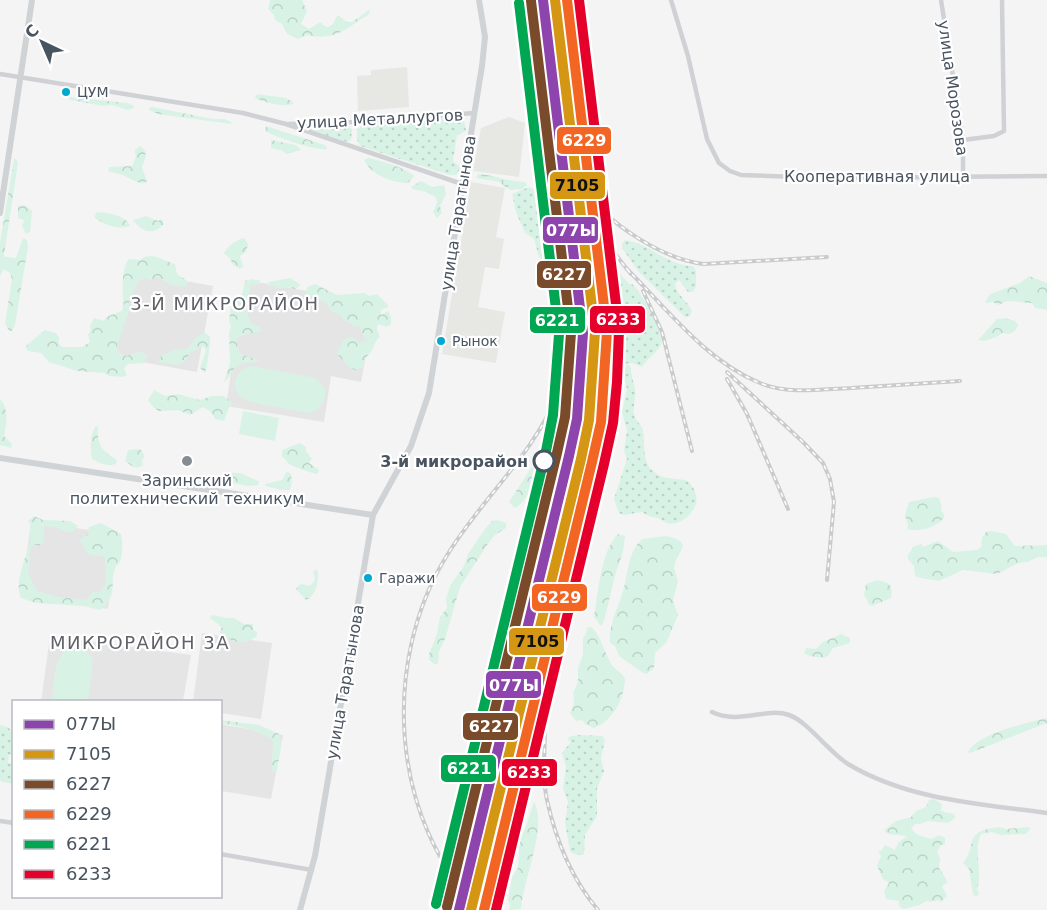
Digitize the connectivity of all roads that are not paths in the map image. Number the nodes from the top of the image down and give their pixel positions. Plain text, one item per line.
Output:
1 (32, 0) edge
2 (479, 0) edge
3 (671, 0) edge
4 (941, 0) edge
5 (1002, 0) edge
6 (0, 75) edge
7 (20, 78) junction
8 (474, 113) junction
9 (286, 124) junction
10 (963, 140) junction
11 (963, 176) junction
12 (1047, 176) edge
13 (462, 184) junction
14 (0, 213) edge
15 (0, 458) edge
16 (373, 515) junction
17 (712, 712) dead end
18 (1047, 813) edge
19 (222, 854) edge
20 (312, 870) junction
21 (300, 910) edge

1 - 7 street
2 - 8 street, улица Таратынова
3 - 11 street, Кооперативная улица
4 - 10 street, улица Морозова
5 - 10 street
6 - 7 street, улица Металлургов
7 - 9 street, улица Металлургов
7 - 14 street
8 - 9 street, улица Металлургов
8 - 13 street, улица Таратынова
9 - 13 street, улица Металлургов
10 - 11 street, улица Морозова
11 - 12 street, Кооперативная улица
13 - 16 street, улица Таратынова
15 - 16 street
16 - 20 street, улица Таратынова
17 - 18 street
19 - 20 street
20 - 21 street, улица Таратынова

